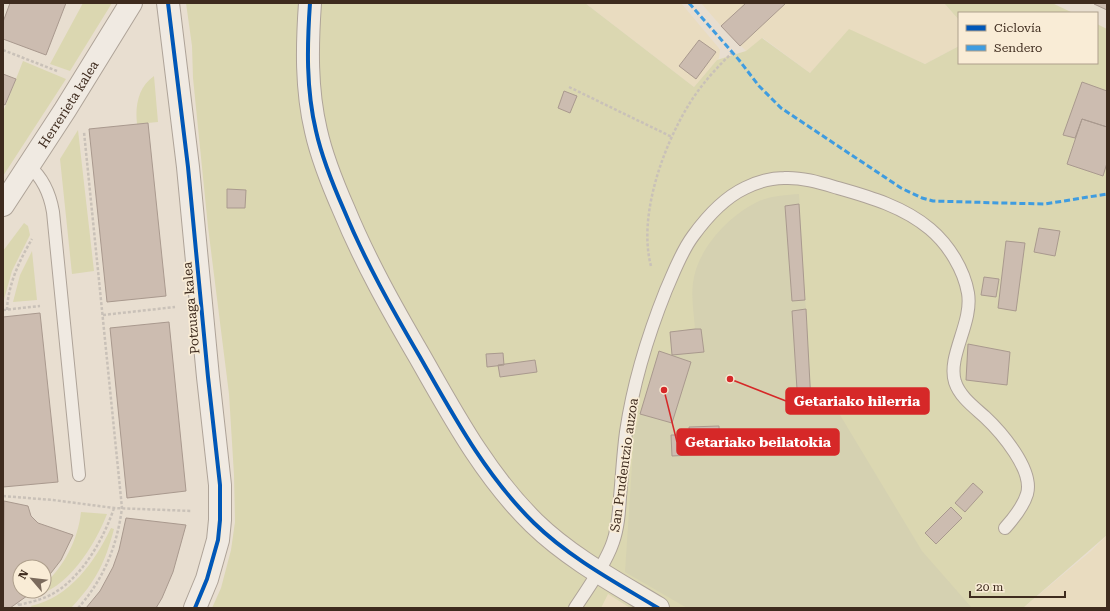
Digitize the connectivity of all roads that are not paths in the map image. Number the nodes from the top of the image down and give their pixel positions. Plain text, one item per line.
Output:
1 (131, 3) edge
2 (168, 3) edge
3 (310, 3) edge
4 (29, 166) junction
5 (3, 205) edge
6 (79, 475) dead end
7 (1005, 528) dead end
8 (597, 572) junction
9 (195, 608) edge
10 (575, 608) edge
11 (658, 608) edge

1 - 4 street, Herrerieta kalea
2 - 9 street, Potzuaga kalea
3 - 8 street
4 - 5 street, Herrerieta kalea
4 - 6 lane
7 - 8 lane, San Prudentzio auzoa
8 - 10 lane, San Prudentzio auzoa
8 - 11 street

